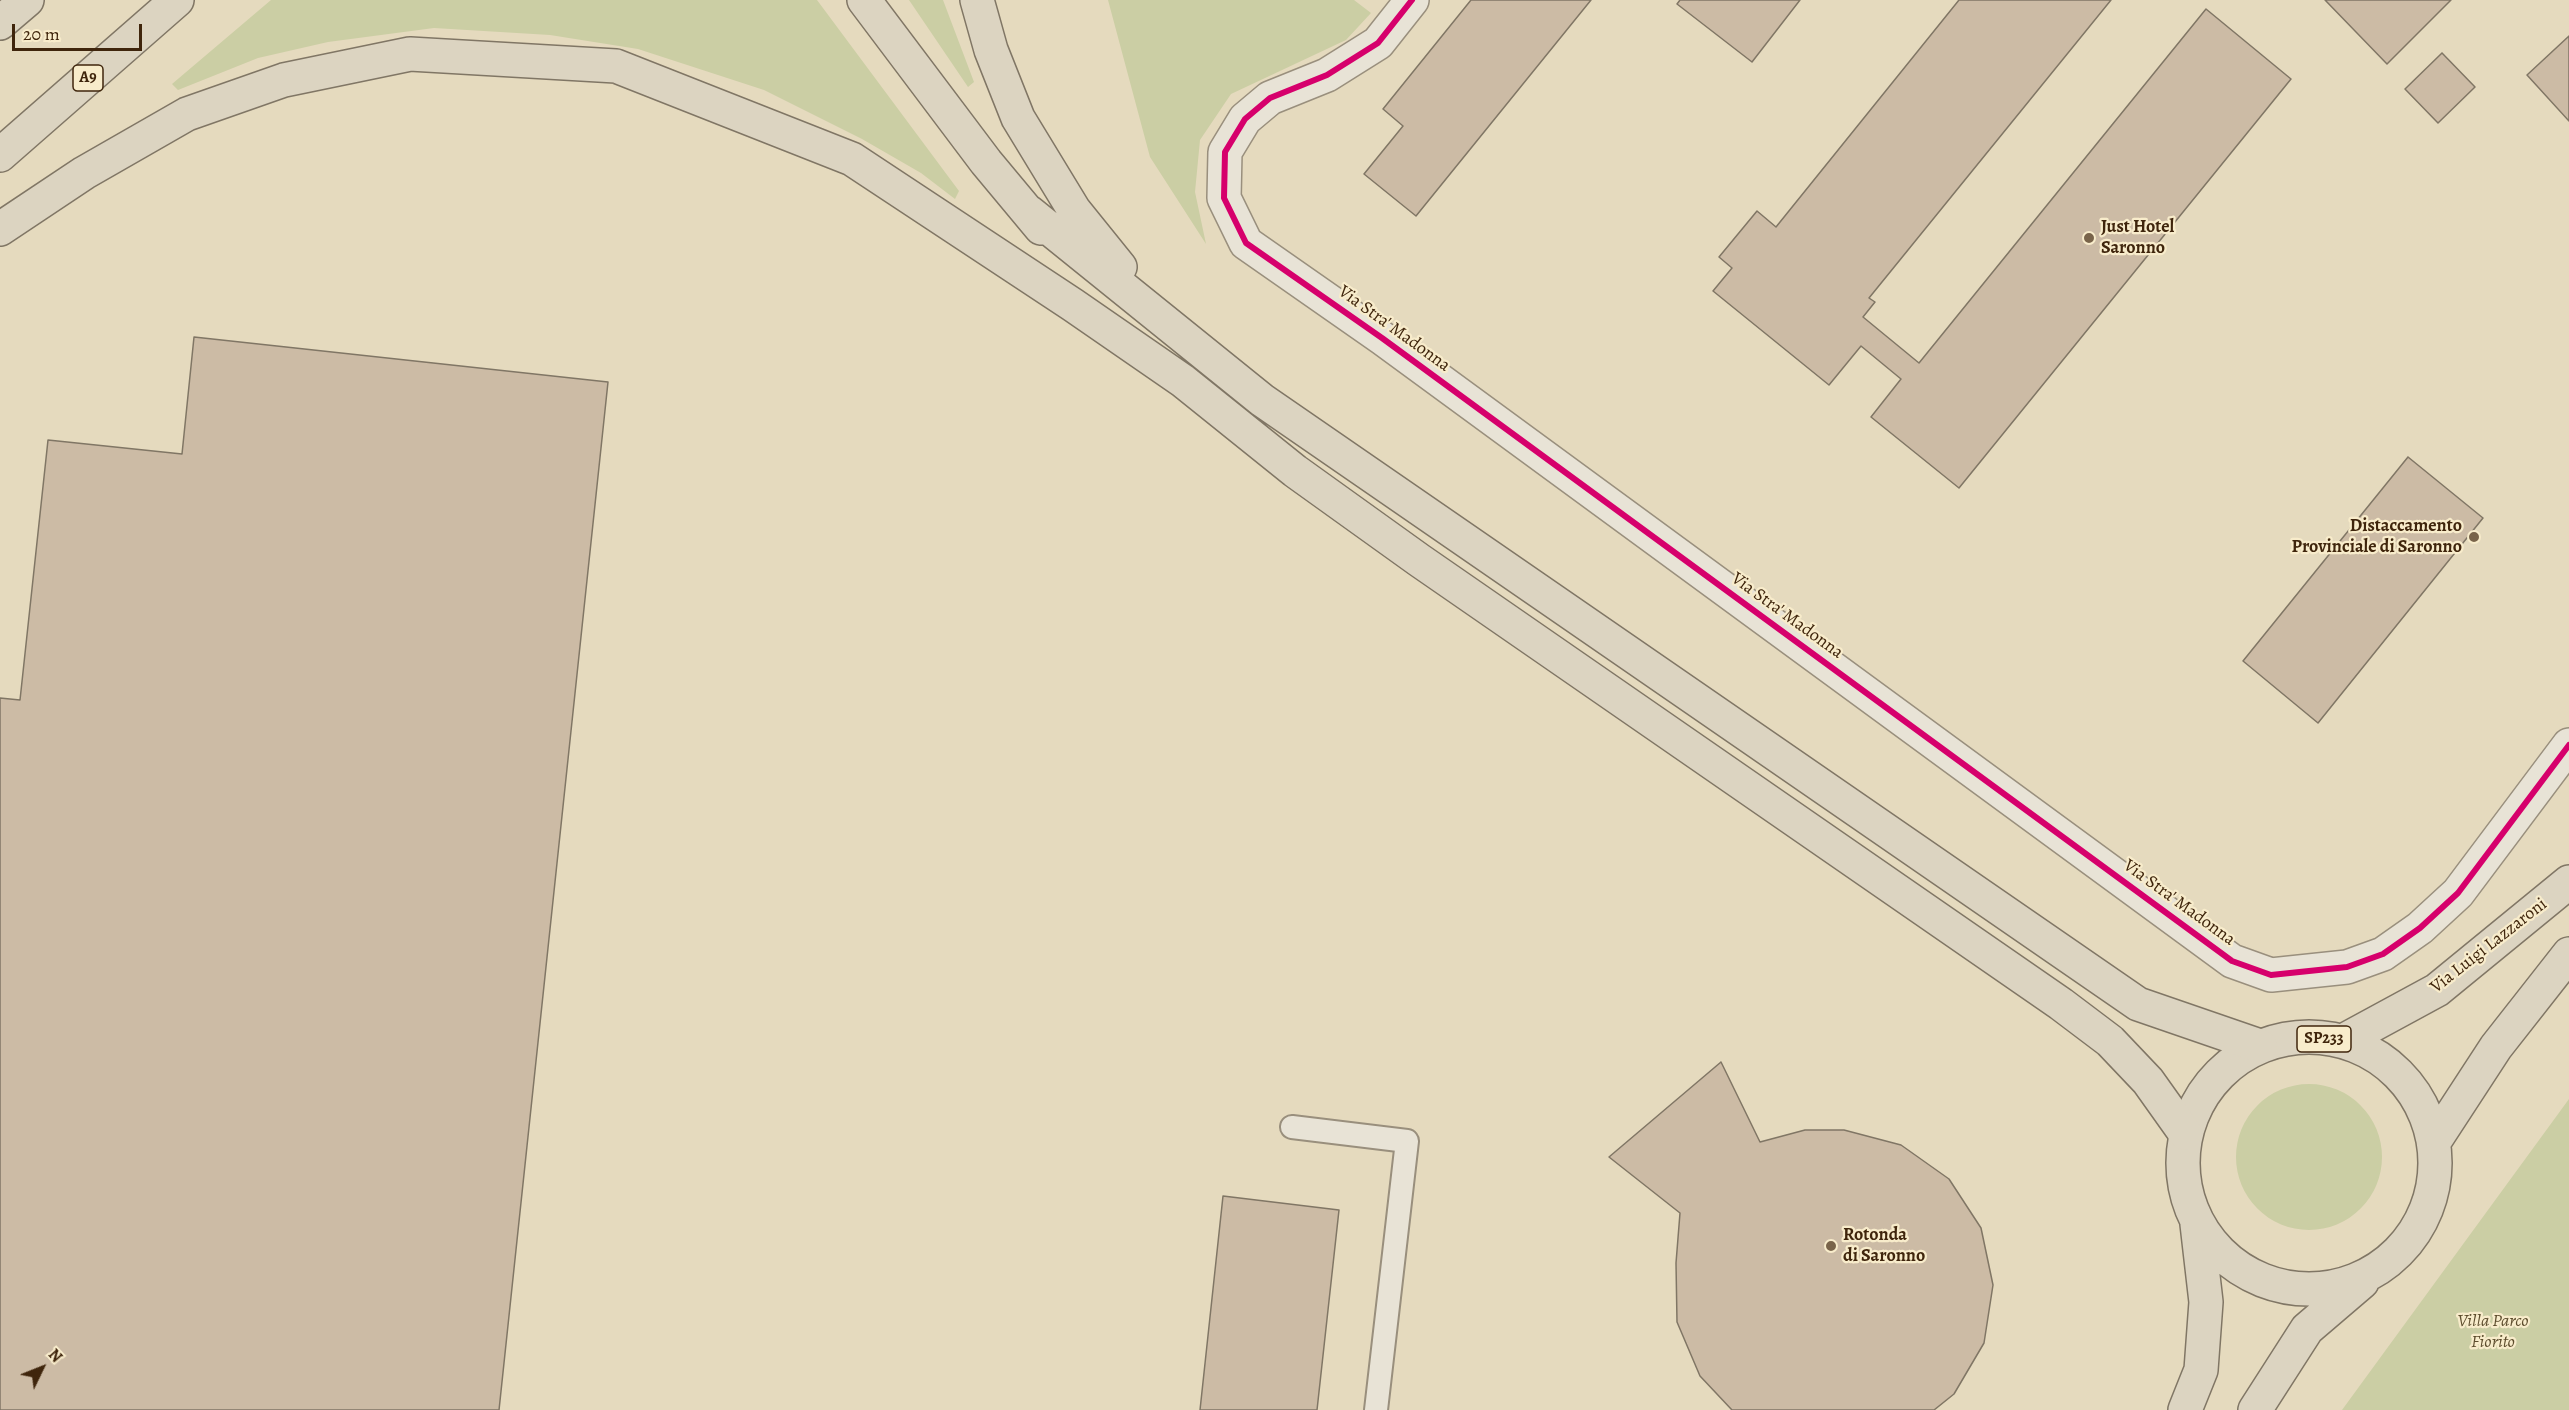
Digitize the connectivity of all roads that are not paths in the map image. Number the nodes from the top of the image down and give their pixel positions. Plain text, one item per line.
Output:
1 (27, 0) edge
2 (177, 0) edge
3 (864, 0) edge
4 (977, 0) edge
5 (1412, 0) edge
6 (0, 23) edge
7 (0, 155) edge
8 (1029, 212) junction
9 (0, 228) edge
10 (1198, 348) junction
11 (1183, 381) junction
12 (2569, 746) edge
13 (2569, 882) edge
14 (2569, 954) edge
15 (2343, 1041) junction
16 (2260, 1046) junction
17 (1292, 1127) dead end
18 (2185, 1133) junction
19 (2434, 1142) junction
20 (2197, 1224) junction
21 (2371, 1275) junction
22 (1376, 1410) edge
23 (2184, 1410) edge
24 (2255, 1410) edge

1 - 6 main road
2 - 7 main road, A9
3 - 8 main road
4 - 10 main road
5 - 12 street, Via Stra' Madonna
8 - 10 main road
8 - 11 main road
9 - 11 main road
10 - 16 main road
11 - 18 main road
13 - 15 main road, Via Luigi Lazzaroni / SP233
14 - 19 main road
15 - 16 main road, SP233
15 - 19 main road, SP233
16 - 18 main road, SP233
17 - 22 lane
18 - 20 main road, SP233
19 - 21 main road, SP233
20 - 21 main road, SP233
20 - 23 main road, SP233
21 - 24 main road, SP233

